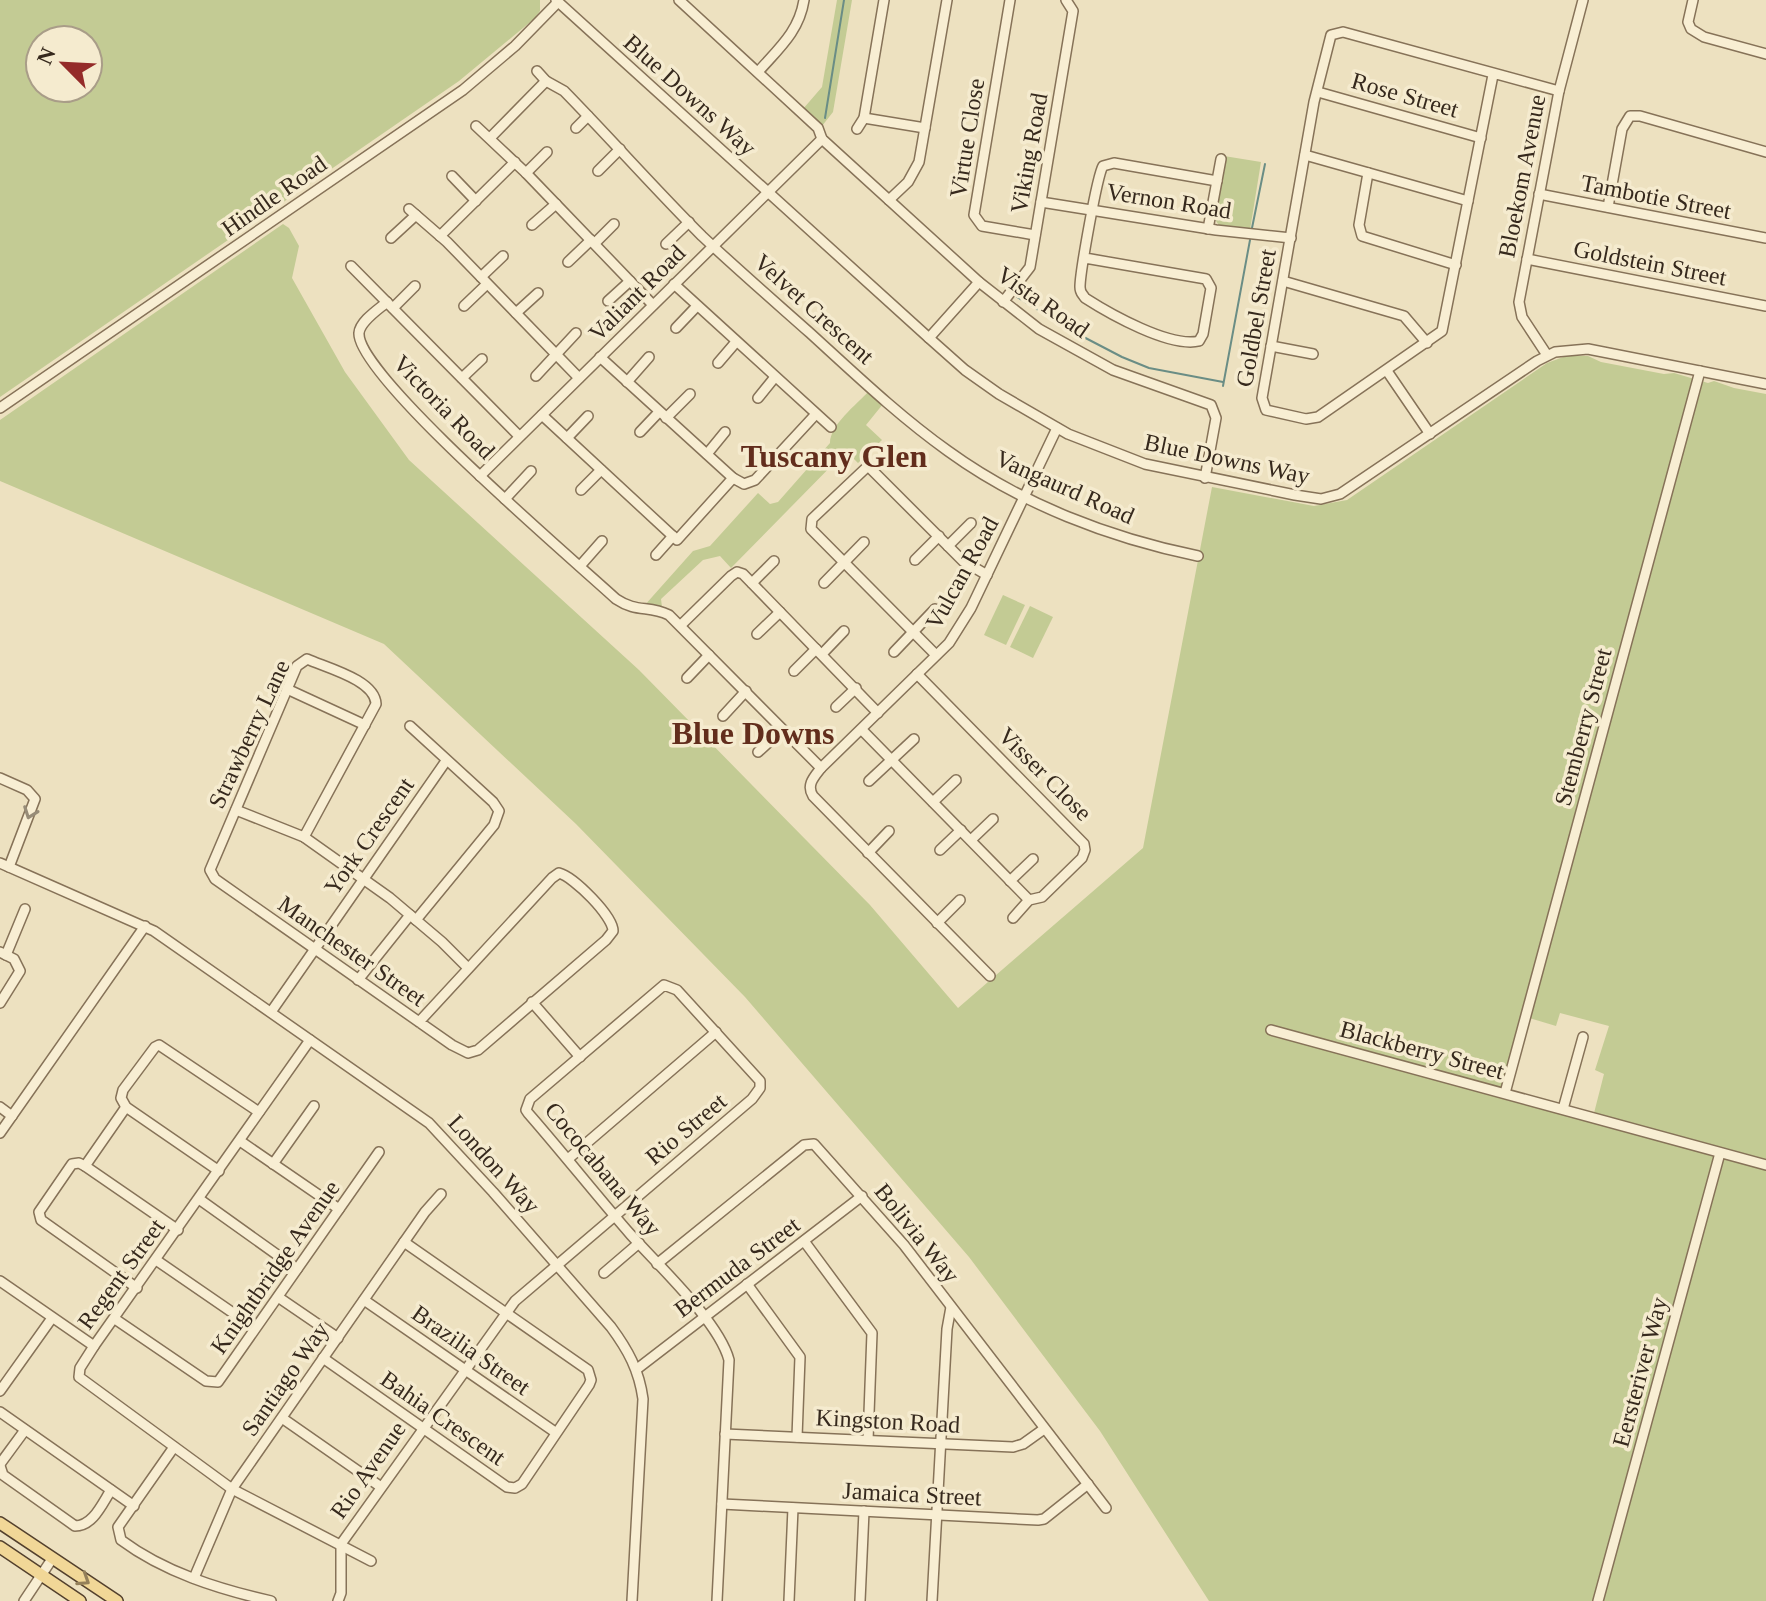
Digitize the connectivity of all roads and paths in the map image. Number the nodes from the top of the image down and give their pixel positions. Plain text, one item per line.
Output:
1 (679, 0) edge
2 (804, 0) edge
3 (884, 0) edge
4 (947, 0) edge
5 (1010, 0) edge
6 (1583, 0) edge
7 (1693, 0) edge
8 (557, 1) edge
9 (1068, 2) edge
10 (1766, 54) edge
11 (537, 71) dead end
12 (758, 72) junction
13 (1493, 75) junction
14 (546, 81) junction
15 (1559, 91) junction
16 (1318, 92) junction
17 (588, 116) junction
18 (864, 118) junction
19 (476, 126) dead end
20 (576, 128) dead end
21 (925, 128) junction
22 (857, 129) dead end
23 (490, 138) junction
24 (1481, 138) junction
25 (822, 139) junction
26 (620, 149) junction
27 (547, 152) dead end
28 (1766, 152) edge
29 (1305, 155) junction
30 (1221, 159) dead end
31 (515, 162) junction
32 (598, 171) dead end
33 (526, 173) junction
34 (1368, 173) junction
35 (452, 176) dead end
36 (1217, 181) junction
37 (767, 192) junction
38 (1539, 194) junction
39 (889, 200) junction
40 (476, 201) junction
41 (1468, 201) junction
42 (1041, 202) junction
43 (556, 204) junction
44 (1608, 207) junction
45 (1093, 210) junction
46 (689, 222) junction
47 (614, 224) dead end
48 (532, 225) dead end
49 (1208, 229) junction
50 (1035, 235) junction
51 (440, 236) junction
52 (391, 238) dead end
53 (1291, 238) junction
54 (1766, 238) edge
55 (593, 242) junction
56 (666, 244) dead end
57 (713, 245) junction
58 (503, 256) dead end
59 (1085, 258) junction
60 (1527, 259) junction
61 (568, 262) dead end
62 (1456, 265) junction
63 (351, 266) dead end
64 (484, 280) junction
65 (630, 281) junction
66 (1283, 281) junction
67 (979, 282) junction
68 (674, 284) junction
69 (415, 286) dead end
70 (538, 293) dead end
71 (608, 301) dead end
72 (1003, 302) junction
73 (390, 305) junction
74 (653, 305) junction
75 (464, 306) dead end
76 (697, 306) junction
77 (1766, 306) edge
78 (516, 313) junction
79 (676, 328) dead end
80 (576, 333) dead end
81 (929, 338) junction
82 (736, 342) junction
83 (1427, 343) junction
84 (1271, 346) junction
85 (1313, 354) dead end
86 (555, 355) junction
87 (1547, 355) junction
88 (600, 357) junction
89 (649, 357) dead end
90 (482, 359) dead end
91 (718, 363) dead end
92 (1387, 371) junction
93 (1700, 371) junction
94 (536, 376) dead end
95 (775, 377) junction
96 (462, 378) junction
97 (579, 378) junction
98 (627, 382) junction
99 (1766, 384) edge
100 (690, 394) dead end
101 (758, 398) dead end
102 (888, 404) joint
103 (0, 408) edge
104 (816, 414) junction
105 (542, 415) junction
106 (663, 415) junction
107 (588, 416) dead end
108 (831, 427) dead end
109 (1057, 428) junction
110 (640, 432) dead end
111 (725, 432) dead end
112 (1430, 434) junction
113 (519, 436) junction
114 (567, 438) junction
115 (707, 454) junction
116 (601, 470) junction
117 (531, 471) dead end
118 (480, 476) junction
119 (733, 478) junction
120 (1205, 478) junction
121 (581, 490) dead end
122 (1024, 496) junction
123 (505, 499) junction
124 (971, 523) dead end
125 (673, 536) junction
126 (939, 536) junction
127 (602, 541) dead end
128 (864, 542) dead end
129 (948, 546) junction
130 (656, 555) dead end
131 (1198, 556) dead end
132 (915, 560) dead end
133 (774, 561) dead end
134 (844, 562) junction
135 (580, 566) junction
136 (987, 575) junction
137 (752, 583) junction
138 (824, 583) dead end
139 (935, 609) dead end
140 (780, 612) junction
141 (681, 625) junction
142 (844, 631) dead end
143 (912, 633) junction
144 (757, 634) dead end
145 (819, 651) junction
146 (894, 652) dead end
147 (709, 655) junction
148 (936, 655) junction
149 (794, 671) dead end
150 (917, 674) junction
151 (687, 678) dead end
152 (856, 688) junction
153 (287, 689) junction
154 (746, 691) junction
155 (836, 707) dead end
156 (878, 713) junction
157 (723, 716) dead end
158 (365, 725) junction
159 (410, 726) dead end
160 (782, 730) junction
161 (862, 730) junction
162 (914, 739) dead end
163 (758, 752) dead end
164 (892, 760) junction
165 (446, 761) junction
166 (821, 768) junction
167 (0, 778) edge
168 (956, 780) dead end
169 (869, 781) dead end
170 (933, 802) junction
171 (236, 810) junction
172 (993, 819) dead end
173 (961, 830) junction
174 (889, 831) dead end
175 (304, 837) junction
176 (971, 840) junction
177 (940, 850) dead end
178 (868, 853) junction
179 (1033, 859) dead end
180 (4, 865) edge
181 (210, 870) joint
182 (364, 880) junction
183 (1010, 881) junction
184 (960, 900) dead end
185 (1029, 900) junction
186 (25, 909) dead end
187 (413, 918) junction
188 (1013, 918) dead end
189 (937, 923) junction
190 (145, 926) junction
191 (315, 949) junction
192 (3, 954) edge
193 (468, 968) junction
194 (990, 976) dead end
195 (358, 980) junction
196 (532, 1002) junction
197 (0, 1003) edge
198 (271, 1012) junction
199 (419, 1022) junction
200 (1271, 1030) dead end
201 (716, 1032) junction
202 (1583, 1037) dead end
203 (310, 1040) junction
204 (580, 1057) junction
205 (760, 1081) joint
206 (1505, 1093) junction
207 (314, 1106) dead end
208 (0, 1107) edge
209 (126, 1107) junction
210 (1563, 1109) junction
211 (259, 1112) junction
212 (12, 1116) junction
213 (0, 1133) edge
214 (240, 1141) junction
215 (379, 1152) dead end
216 (1720, 1153) junction
217 (568, 1159) junction
218 (273, 1164) junction
219 (1766, 1165) edge
220 (85, 1166) junction
221 (219, 1171) junction
222 (441, 1194) dead end
223 (862, 1196) junction
224 (199, 1199) junction
225 (339, 1209) junction
226 (615, 1215) junction
227 (178, 1230) junction
228 (804, 1241) junction
229 (404, 1242) junction
230 (639, 1243) junction
231 (156, 1260) junction
232 (657, 1264) junction
233 (557, 1266) junction
234 (297, 1269) junction
235 (604, 1273) dead end
236 (0, 1281) edge
237 (747, 1284) junction
238 (137, 1288) junction
239 (278, 1297) junction
240 (364, 1300) junction
241 (951, 1307) junction
242 (507, 1311) junction
243 (703, 1317) junction
244 (52, 1318) junction
245 (115, 1319) junction
246 (255, 1328) junction
247 (338, 1338) junction
248 (94, 1346) junction
249 (323, 1358) junction
250 (637, 1369) junction
251 (464, 1370) junction
252 (0, 1391) edge
253 (0, 1412) edge
254 (282, 1418) junction
255 (423, 1428) junction
256 (1044, 1429) junction
257 (25, 1430) junction
258 (555, 1432) junction
259 (725, 1434) junction
260 (797, 1437) junction
261 (868, 1440) junction
262 (940, 1444) junction
263 (174, 1447) junction
264 (0, 1465) edge
265 (1088, 1484) junction
266 (381, 1487) junction
267 (232, 1489) junction
268 (111, 1490) junction
269 (722, 1504) junction
270 (134, 1506) junction
271 (793, 1508) junction
272 (1106, 1508) dead end
273 (864, 1511) junction
274 (936, 1515) junction
275 (0, 1523) edge
276 (341, 1544) junction
277 (0, 1547) edge
278 (52, 1559) junction
279 (371, 1561) dead end
280 (42, 1575) junction
281 (194, 1578) junction
282 (24, 1601) edge
283 (80, 1601) edge
284 (117, 1601) edge
285 (271, 1601) edge
286 (338, 1601) edge
287 (632, 1601) edge
288 (717, 1601) edge
289 (789, 1601) edge
290 (860, 1601) edge
291 (932, 1601) edge
292 (1598, 1601) edge

1 - 12 street, Vista Road
2 - 12 street
3 - 18 street
4 - 21 street
5 - 50 street, Virtue Close
6 - 15 street, Bloekom Avenue
7 - 10 street
8 - 37 street, Blue Downs Way
8 - 103 street, Hindle Road
9 - 42 street, Viking Road
11 - 14 street, Velvet Crescent
12 - 25 street, Vista Road
13 - 15 street, Goldbel Street
13 - 16 street, Goldbel Street
13 - 24 street, Goldbel Street
14 - 17 street, Velvet Crescent
14 - 23 street
15 - 38 street, Bloekom Avenue
16 - 24 street, Rose Street
16 - 29 street, Goldbel Street
17 - 20 street
17 - 26 street, Velvet Crescent
18 - 21 street
18 - 22 street
19 - 23 street
21 - 39 street
23 - 31 street
24 - 41 street, Goldbel Street
25 - 37 street, Valiant Road
25 - 39 street, Vista Road
26 - 32 street
26 - 46 street, Velvet Crescent
27 - 33 street
28 - 44 street
29 - 34 street
29 - 53 street, Goldbel Street
30 - 36 street
31 - 33 street
31 - 40 street
33 - 43 street
34 - 41 street
34 - 62 street
35 - 40 street
36 - 45 street
36 - 49 street
37 - 57 street, Valiant Road
37 - 81 street, Blue Downs Way
38 - 44 street, Tambotie Street
38 - 60 street, Bloekom Avenue
39 - 67 street, Vista Road
40 - 51 street
41 - 62 street, Goldbel Street
42 - 45 street, Vernon Road
42 - 50 street, Viking Road
43 - 48 street
43 - 55 street
44 - 54 street, Tambotie Street
45 - 49 street, Vernon Road
45 - 59 street
46 - 56 street
46 - 57 street, Velvet Crescent
47 - 55 street
49 - 53 street, Vernon Road
50 - 72 street, Viking Road
51 - 52 street
51 - 64 street
53 - 66 street, Goldbel Street
55 - 61 street
55 - 65 street
57 - 68 street, Valiant Road
57 - 102 street, Velvet Crescent
58 - 64 street
59 - 59 street
60 - 77 street, Goldstein Street
60 - 87 street, Bloekom Avenue
62 - 83 street, Goldbel Street
63 - 73 street
64 - 75 street
64 - 78 street
65 - 71 street
65 - 74 street
66 - 83 street
66 - 84 street, Goldbel Street
67 - 72 street, Vista Road
67 - 81 street
68 - 74 street, Valiant Road
68 - 76 street
69 - 73 street
70 - 78 street
72 - 120 street, Vista Road
73 - 96 street
73 - 118 street, Victoria Road
74 - 88 street, Valiant Road
76 - 79 street
76 - 82 street
78 - 86 street
80 - 86 street
81 - 109 street, Blue Downs Way
82 - 91 street
82 - 95 street
83 - 92 street, Goldbel Street
84 - 85 street
84 - 92 street, Goldbel Street
86 - 94 street
86 - 97 street
87 - 93 street, Blue Downs Way
87 - 112 street, Blue Downs Way
88 - 97 street, Valiant Road
88 - 98 street
89 - 98 street
90 - 96 street
92 - 112 street
93 - 99 street, Blue Downs Way
93 - 206 street, Stemberry Street
95 - 101 street
95 - 104 street
96 - 113 street
97 - 105 street, Valiant Road
98 - 106 street
100 - 106 street
102 - 122 street, Vangaurd Road
104 - 108 street
104 - 119 street
105 - 113 street, Valiant Road
105 - 114 street
106 - 110 street
106 - 115 street
107 - 114 street
109 - 120 street, Blue Downs Way
109 - 122 street, Vulcan Road
111 - 115 street
112 - 120 street, Blue Downs Way
113 - 118 street, Valiant Road
114 - 116 street
115 - 119 street
116 - 121 street
116 - 125 street
117 - 123 street
118 - 123 street, Victoria Road
119 - 125 street
122 - 131 street, Vangaurd Road
122 - 136 street, Vulcan Road
123 - 135 street, Victoria Road
124 - 129 street
125 - 130 street
126 - 129 street
126 - 132 street
126 - 134 street
127 - 135 street
128 - 134 street
129 - 136 street
133 - 137 street
134 - 138 street
134 - 143 street
135 - 141 street, Victoria Road
136 - 148 street, Vulcan Road
137 - 140 street
137 - 141 street
139 - 143 street
140 - 144 street
140 - 145 street
141 - 147 street, Victoria Road
142 - 145 street
143 - 146 street
143 - 148 street
145 - 149 street
145 - 152 street
147 - 151 street
147 - 154 street, Victoria Road
148 - 150 street, Vulcan Road
150 - 156 street, Vulcan Road
150 - 185 street, Visser Close
152 - 155 street
152 - 156 street
153 - 158 street
153 - 158 street, Strawberry Lane
153 - 171 street, Strawberry Lane
154 - 157 street
154 - 160 street, Victoria Road
156 - 161 street, Vulcan Road
158 - 175 street, Strawberry Lane
159 - 165 street
160 - 163 street
160 - 166 street, Victoria Road
161 - 164 street
161 - 166 street, Vulcan Road
162 - 164 street
164 - 169 street
164 - 170 street
165 - 182 street, York Crescent
165 - 187 street
166 - 178 street, Vulcan Road
167 -> 180 street
168 - 170 street
170 - 173 street
171 - 175 street
171 - 181 street, Strawberry Lane
172 - 176 street
173 - 176 street
173 - 177 street
174 - 178 street
175 - 182 street
176 - 183 street
178 - 189 street
179 - 183 street
180 - 190 street, London Way
181 - 191 street, Manchester Street
182 - 187 street
182 - 191 street, York Crescent
183 - 185 street
184 - 189 street
185 - 188 street, Visser Close
186 - 192 street
187 - 193 street
187 - 195 street
189 - 194 street
190 - 198 street, London Way
190 - 212 street
191 - 195 street, Manchester Street
191 - 198 street, York Crescent
192 - 197 street
193 - 196 street
193 - 199 street
195 - 199 street, Manchester Street
196 - 199 street, Manchester Street
196 - 204 street
198 - 203 street, London Way
200 - 206 street, Blackberry Street
201 - 204 street, Cococabana Way
201 - 205 street, Cococabana Way
201 - 217 street
202 - 210 street
203 - 211 street, Regent Street
203 - 233 street, London Way
204 - 217 street, Cococabana Way
205 - 226 street, Rio Street
206 - 210 street, Blackberry Street
207 - 218 street
208 - 212 street
209 - 211 street
209 - 220 street
209 - 221 street
210 - 216 street, Blackberry Street
211 - 214 street, Regent Street
212 - 213 street
214 - 218 street
214 - 221 street, Regent Street
215 - 225 street, Knightbridge Avenue
216 - 219 street, Blackberry Street
216 - 292 street, Eersteriver Way
217 - 226 street, Cococabana Way
218 - 225 street
220 - 227 street
220 - 238 street
221 - 224 street, Regent Street
222 - 229 street, Santiago Way
223 - 228 street, Bermuda Street
223 - 232 street, Bolivia Way
223 - 241 street, Bolivia Way
224 - 227 street, Regent Street
224 - 234 street
225 - 234 street, Knightbridge Avenue
226 - 230 street, Cococabana Way
226 - 233 street, Rio Street
227 - 231 street, Regent Street
228 - 237 street, Bermuda Street
228 - 261 street
229 - 240 street, Santiago Way
229 - 242 street, Bahia Crescent
230 - 232 street, Cococabana Way
230 - 235 street
231 - 238 street, Regent Street
231 - 246 street
232 - 243 street, Cococabana Way
233 - 242 street, Rio Avenue
233 - 250 street, London Way
234 - 239 street, Knightbridge Avenue
236 - 244 street
237 - 243 street, Bermuda Street
237 - 260 street
238 - 245 street, Regent Street
239 - 246 street, Knightbridge Avenue
239 - 247 street
240 - 247 street, Santiago Way
240 - 251 street, Brazilia Street
241 - 256 street, Bolivia Way
241 - 262 street
242 - 251 street, Rio Avenue
242 - 258 street, Bahia Crescent
243 - 250 street, Bermuda Street
243 - 259 street, Cococabana Way
244 - 248 street
244 - 252 street
245 - 246 street, Knightbridge Avenue
245 - 248 street, Regent Street
247 - 249 street, Santiago Way
248 - 263 street, Regent Street
249 - 254 street, Santiago Way
249 - 255 street, Bahia Crescent
250 - 287 street, London Way
251 - 255 street, Rio Avenue
251 - 258 street, Brazilia Street
253 - 257 street
254 - 266 street
254 - 267 street, Santiago Way
255 - 258 street, Bahia Crescent
255 - 266 street, Rio Avenue
256 - 262 street, Kingston Road
256 - 265 street, Bolivia Way
257 - 264 street
257 - 268 street
259 - 260 street, Kingston Road
259 - 269 street, Cococabana Way
260 - 261 street, Kingston Road
261 - 262 street, Kingston Road
262 - 274 street
263 - 267 street, Regent Street
263 - 270 street
264 - 268 street
265 - 272 street, Bolivia Way
265 - 274 street, Jamaica Street
266 - 276 street, Rio Avenue
267 - 276 street, Regent Street
267 - 281 street, Santiago Way
268 - 270 street
269 - 271 street, Jamaica Street
269 - 288 street, Cococabana Way
270 - 281 street
271 - 273 street, Jamaica Street
271 - 289 street
273 - 274 street, Jamaica Street
273 - 290 street
274 - 291 street
275 - 278 main road
276 - 279 street, Regent Street
276 - 286 street, Rio Avenue
277 - 280 main road
278 - 280 street
278 -> 284 main road
280 - 282 street
280 - 283 main road
281 - 285 street

